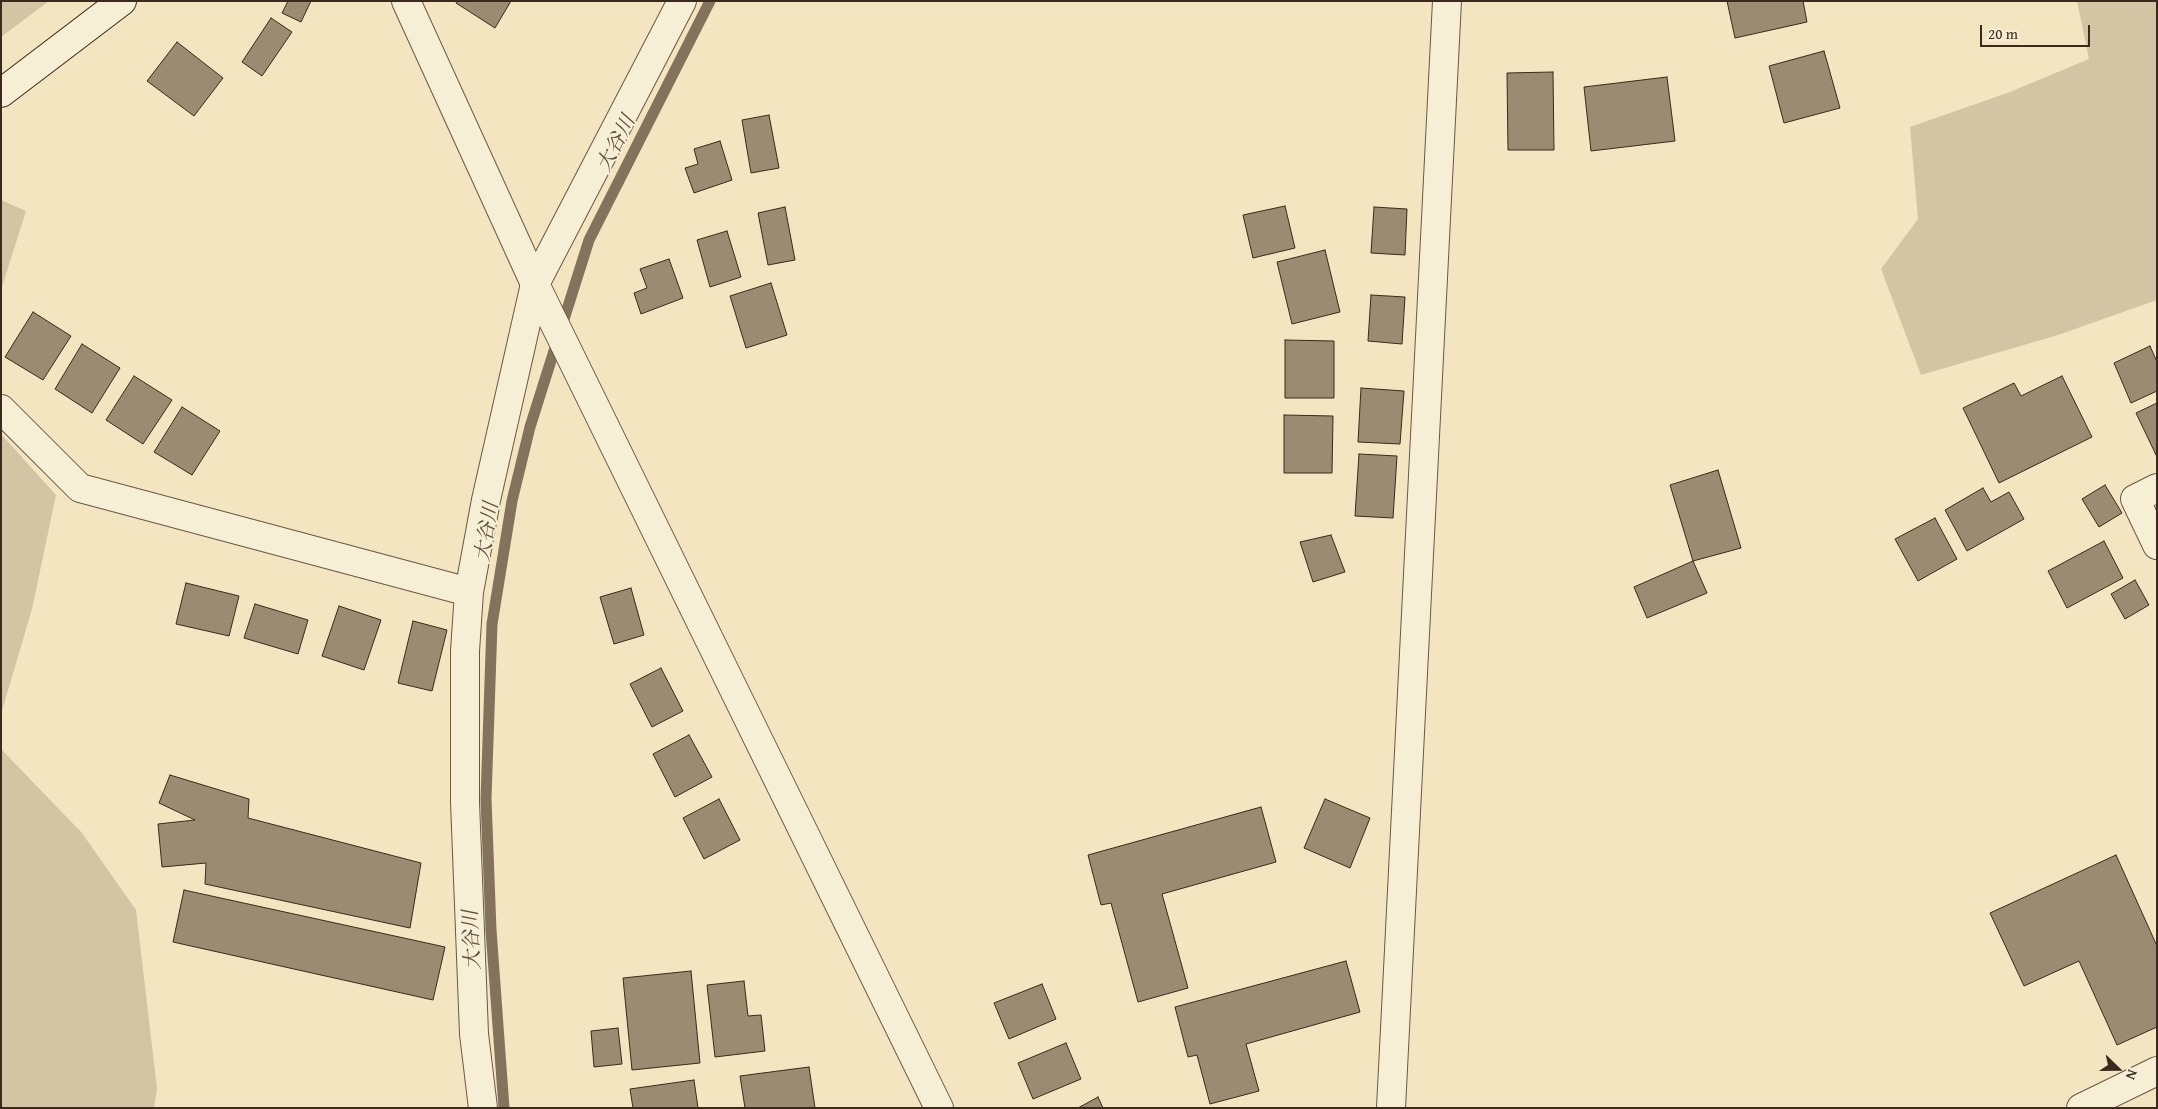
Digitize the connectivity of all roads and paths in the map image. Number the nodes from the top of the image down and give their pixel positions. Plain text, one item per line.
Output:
1 (122, 1) edge
2 (406, 1) edge
3 (682, 1) edge
4 (1447, 1) edge
5 (1, 93) edge
6 (535, 284) junction
7 (1, 409) edge
8 (2157, 488) edge
9 (2157, 545) edge
10 (470, 592) junction
11 (2157, 1072) edge
12 (483, 1108) edge
13 (938, 1108) edge
14 (1391, 1108) edge
15 (2081, 1108) edge

1 - 5 street
2 - 6 street
3 - 6 street
4 - 14 street
6 - 10 street
6 - 13 street
7 - 10 street
8 - 9 street
10 - 12 street
11 - 15 street

